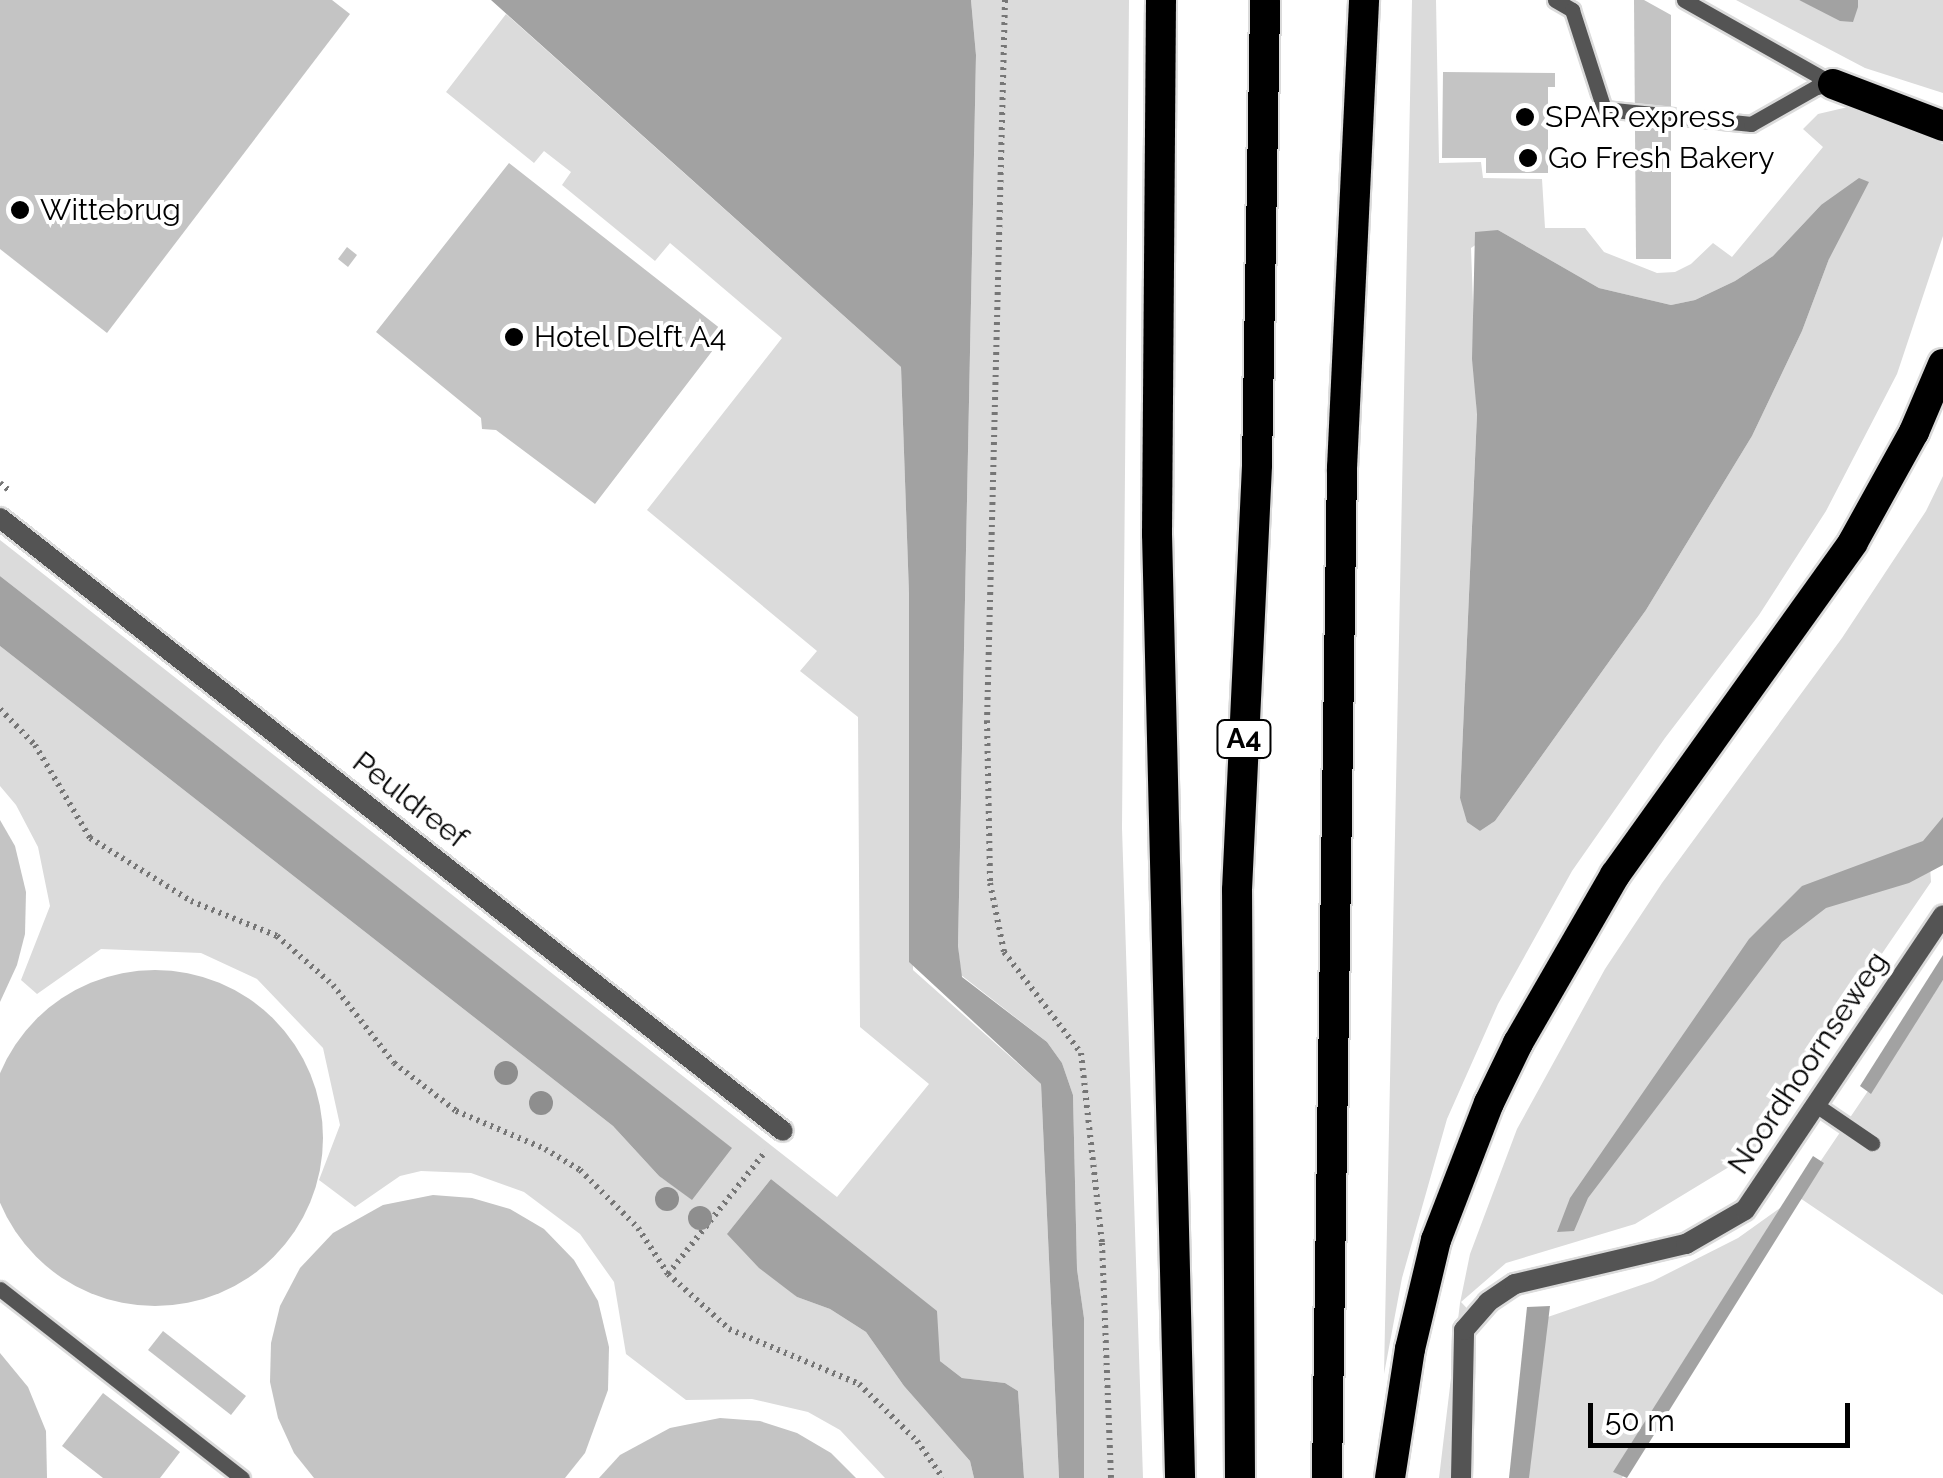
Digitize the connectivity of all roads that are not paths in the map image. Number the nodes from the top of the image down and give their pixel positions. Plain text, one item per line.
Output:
1 (1161, 0) edge
2 (1265, 0) edge
3 (1364, 0) edge
4 (1555, 0) edge
5 (1684, 0) edge
6 (1833, 84) junction
7 (1943, 126) edge
8 (1943, 364) edge
9 (0, 518) edge
10 (1943, 914) edge
11 (1816, 1105) junction
12 (782, 1130) road end
13 (1872, 1143) dead end
14 (0, 1289) edge
15 (242, 1478) edge
16 (1180, 1478) edge
17 (1240, 1478) edge
18 (1328, 1478) edge
19 (1390, 1478) edge
20 (1461, 1478) edge

1 - 16 highway
2 - 17 highway, A4
3 - 18 highway
4 - 6 lane
5 - 6 lane
6 - 7 highway
8 - 19 highway
9 - 12 street, Peuldreef
10 - 11 street, Noordhoornseweg
11 - 13 lane
11 - 20 street, Noordhoornseweg
14 - 15 lane

